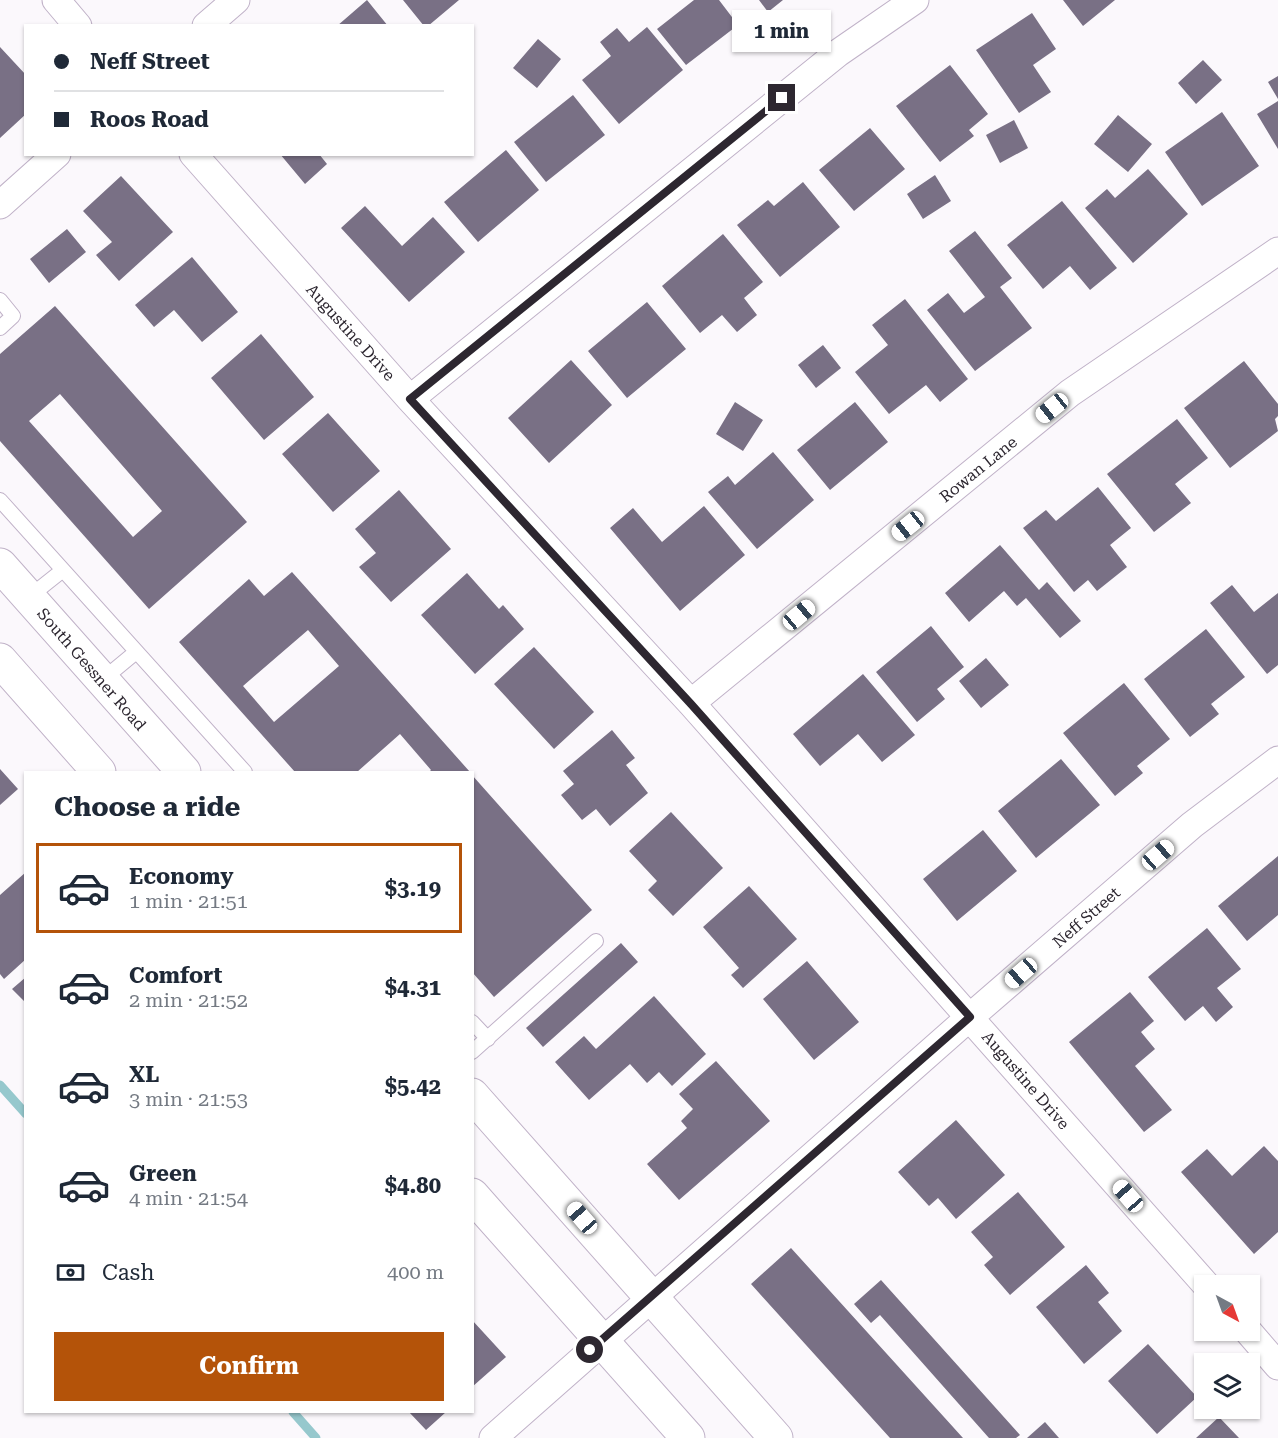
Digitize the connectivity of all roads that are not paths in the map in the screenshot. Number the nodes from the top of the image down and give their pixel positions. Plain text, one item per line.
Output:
1 (56, 0) edge
2 (236, 0) edge
3 (915, 0) edge
4 (76, 24) edge
5 (208, 24) edge
6 (55, 156) edge
7 (195, 156) edge
8 (0, 205) edge
9 (1278, 251) edge
10 (0, 300) edge
11 (0, 327) edge
12 (410, 399) junction
13 (0, 500) edge
14 (0, 565) edge
15 (63, 570) junction
16 (29, 597) junction
17 (136, 652) junction
18 (0, 660) edge
19 (101, 681) junction
20 (691, 704) junction
21 (1278, 760) edge
22 (98, 771) edge
23 (183, 771) edge
24 (244, 771) edge
25 (596, 941) dead end
26 (970, 1017) junction
27 (474, 1024) edge
28 (488, 1039) junction
29 (474, 1050) edge
30 (474, 1097) edge
31 (474, 1197) edge
32 (1197, 1275) edge
33 (651, 1298) junction
34 (600, 1340) junction
35 (493, 1438) edge
36 (688, 1438) edge
37 (776, 1438) edge

1 - 4 street
2 - 5 street
3 - 12 street
6 - 8 street
7 - 12 street, Augustine Drive
9 - 20 street, Rowan Lane
10 - 11 lane
12 - 20 street, Augustine Drive
13 - 15 lane
14 - 16 main road, South Gessner Road
15 - 16 lane
15 - 17 lane
16 - 19 main road, South Gessner Road
17 - 19 lane
17 - 24 lane
18 - 22 main road
19 - 23 main road, South Gessner Road
20 - 26 street, Augustine Drive
21 - 26 street, Neff Street
25 - 28 lane
26 - 32 street, Augustine Drive
26 - 33 street, Neff Street
27 - 28 lane
28 - 29 lane
30 - 33 main road
31 - 34 main road
33 - 34 street, Neff Street
33 - 37 main road
34 - 35 street, Neff Street
34 - 36 main road

